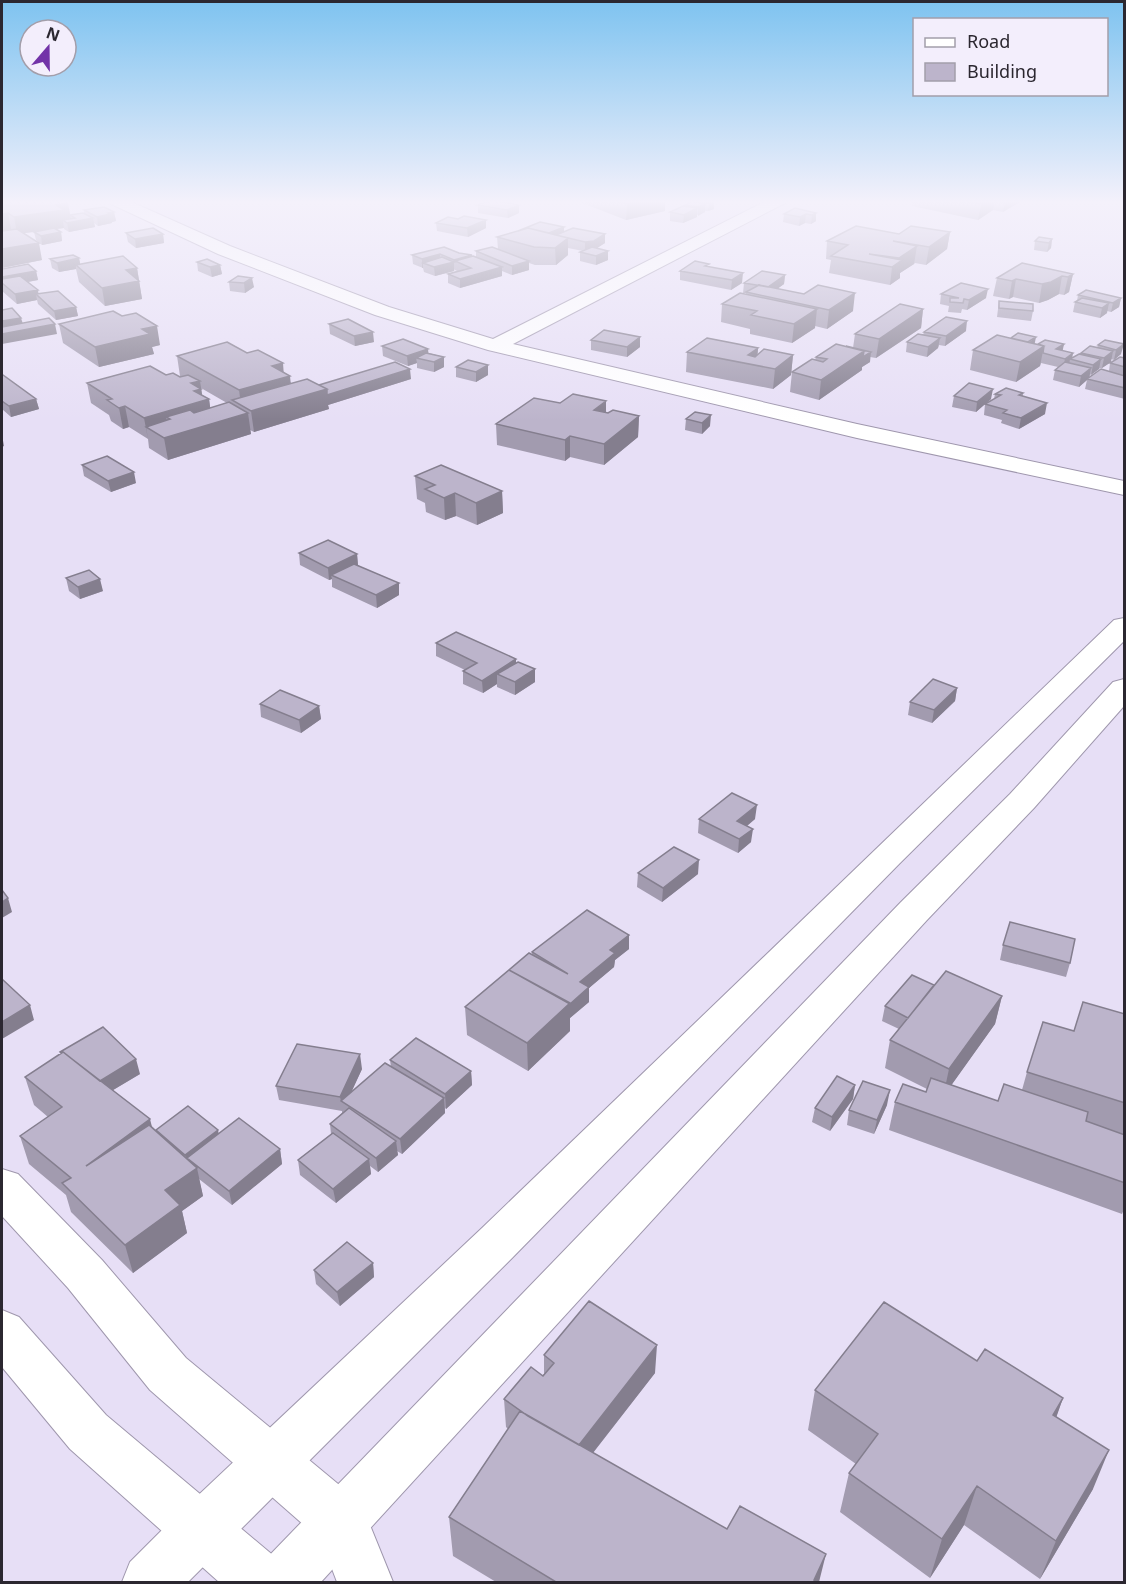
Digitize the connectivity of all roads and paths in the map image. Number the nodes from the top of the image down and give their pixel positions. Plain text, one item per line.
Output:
1 (286, 274) edge
2 (635, 274) edge
3 (495, 346) junction
4 (1125, 488) edge
5 (1125, 626) edge
6 (1125, 688) edge
7 (2, 1187) edge
8 (2, 1332) edge
9 (270, 1461) junction
10 (342, 1522) junction
11 (200, 1530) junction
12 (150, 1582) edge
13 (261, 1582) edge
14 (284, 1582) edge
15 (365, 1582) edge

1 - 3 street
2 - 3 street
3 - 4 street
5 - 9 street
6 - 10 street
7 - 9 street
8 - 11 street
9 - 10 street
9 - 11 street
10 - 14 street
10 - 15 street
11 - 12 street
11 - 13 street

